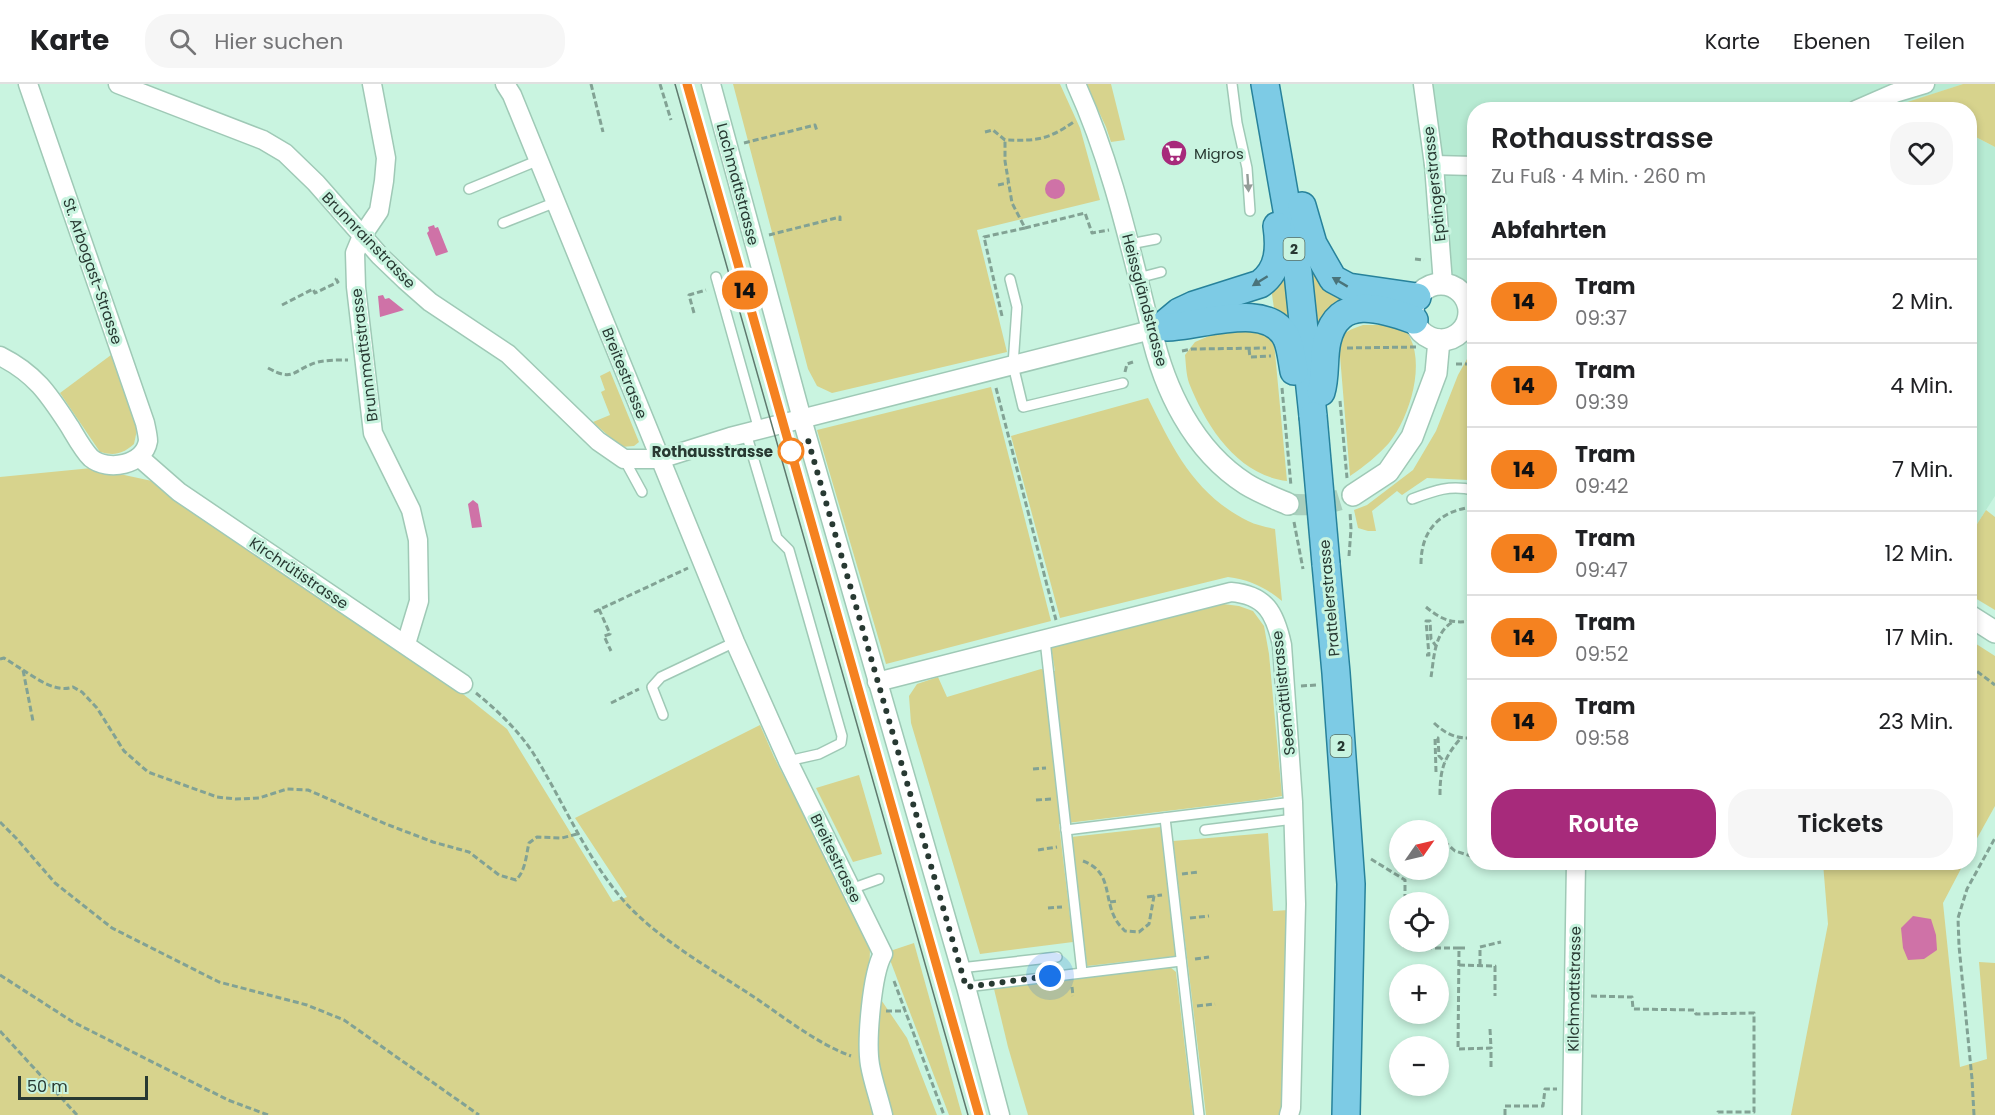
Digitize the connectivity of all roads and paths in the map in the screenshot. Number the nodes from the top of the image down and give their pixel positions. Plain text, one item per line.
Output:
1 (28, 84) edge
2 (118, 84) edge
3 (372, 84) edge
4 (505, 84) edge
5 (591, 84) edge
6 (660, 84) edge
7 (711, 84) edge
8 (1076, 84) edge
9 (1232, 84) edge
10 (1265, 84) edge
11 (1423, 84) edge
12 (1925, 84) edge
13 (1874, 102) edge
14 (1089, 112) junction
15 (671, 120) dead end
16 (817, 131) dead end
17 (603, 132) dead end
18 (985, 132) dead end
19 (1005, 140) junction
20 (728, 147) junction
21 (539, 160) junction
22 (1434, 165) junction
23 (1467, 166) edge
24 (1008, 183) junction
25 (998, 185) dead end
26 (468, 189) dead end
27 (556, 202) junction
28 (1250, 211) dead end
29 (840, 221) dead end
30 (503, 223) dead end
31 (1025, 228) junction
32 (362, 236) junction
33 (1128, 236) junction
34 (1156, 239) dead end
35 (753, 240) junction
36 (1415, 259) dead end
37 (1424, 260) dead end
38 (1161, 272) dead end
39 (342, 276) dead end
40 (1138, 278) junction
41 (1010, 279) dead end
42 (718, 282) joint
43 (1443, 284) junction
44 (1467, 302) edge
45 (282, 304) dead end
46 (694, 313) dead end
47 (1003, 319) dead end
48 (1416, 319) junction
49 (1467, 326) edge
50 (1156, 329) junction
51 (1440, 340) junction
52 (1417, 347) junction
53 (1249, 348) junction
54 (1266, 348) dead end
55 (1339, 348) dead end
56 (1182, 351) dead end
57 (1419, 353) dead end
58 (0, 356) edge
59 (1279, 356) dead end
60 (364, 358) junction
61 (1451, 363) dead end
62 (1467, 364) edge
63 (1013, 365) junction
64 (268, 368) dead end
65 (991, 371) junction
66 (1123, 383) dead end
67 (1282, 387) dead end
68 (1340, 400) dead end
69 (1313, 416) junction
70 (802, 419) junction
71 (752, 431) junction
72 (139, 457) junction
73 (624, 459) junction
74 (660, 459) junction
75 (1467, 488) edge
76 (642, 492) dead end
77 (1350, 494) junction
78 (1412, 499) dead end
79 (1291, 505) junction
80 (1467, 507) edge
81 (1421, 564) dead end
82 (1326, 566) junction
83 (680, 572) dead end
84 (1426, 607) dead end
85 (599, 609) junction
86 (594, 612) dead end
87 (1977, 620) edge
88 (1467, 621) edge
89 (1453, 622) junction
90 (1995, 632) edge
91 (1052, 638) junction
92 (735, 642) junction
93 (406, 644) junction
94 (1436, 646) junction
95 (611, 651) dead end
96 (1426, 655) dead end
97 (0, 658) edge
98 (22, 670) junction
99 (1977, 671) edge
100 (1315, 674) dead end
101 (1431, 677) dead end
102 (877, 682) junction
103 (463, 684) joint
104 (1995, 685) edge
105 (645, 686) dead end
106 (1284, 687) junction
107 (611, 703) dead end
108 (663, 715) dead end
109 (33, 721) dead end
110 (1434, 723) dead end
111 (1467, 738) edge
112 (1460, 739) junction
113 (788, 761) junction
114 (1445, 762) junction
115 (1436, 772) dead end
116 (1440, 795) dead end
117 (1294, 811) junction
118 (1165, 818) junction
119 (0, 822) edge
120 (1066, 830) junction
121 (1205, 830) dead end
122 (577, 834) junction
123 (1995, 838) edge
124 (1068, 846) junction
125 (1449, 846) edge
126 (1038, 850) dead end
127 (1467, 855) edge
128 (1070, 861) junction
129 (1370, 862) dead end
130 (1576, 870) edge
131 (879, 879) dead end
132 (851, 889) junction
133 (1405, 892) edge
134 (1174, 893) junction
135 (1154, 896) junction
136 (1147, 897) dead end
137 (1119, 901) dead end
138 (1110, 902) junction
139 (1209, 916) dead end
140 (1176, 919) junction
141 (1501, 942) dead end
142 (1449, 948) edge
143 (1460, 948) junction
144 (1468, 948) dead end
145 (883, 954) junction
146 (1058, 957) dead end
147 (1181, 961) junction
148 (1459, 965) junction
149 (1480, 965) junction
150 (960, 968) junction
151 (1082, 972) junction
152 (0, 975) edge
153 (966, 987) junction
154 (1495, 996) dead end
155 (1574, 996) junction
156 (1490, 1029) dead end
157 (0, 1031) edge
158 (1491, 1048) junction
159 (870, 1063) junction
160 (1491, 1068) dead end
161 (1573, 1089) junction
162 (77, 1115) edge
163 (268, 1115) edge
164 (479, 1115) edge
165 (883, 1115) edge
166 (944, 1115) edge
167 (1000, 1115) edge
168 (1199, 1115) edge
169 (1289, 1115) edge
170 (1346, 1115) edge
171 (1505, 1115) edge
172 (1572, 1115) edge
173 (1717, 1115) edge
174 (1974, 1115) edge

1 - 72 street, St. Arbogast-Strasse
2 - 32 street, Brunnrainstrasse
3 - 32 street
4 - 21 street, Breitestrasse
5 - 17 path
6 - 15 path
7 - 20 street, Lachmattstrasse
8 - 14 street, Heissgländstrasse
9 -> 28 lane
48 -> 10 main road
10 -> 50 main road
10 - 69 main road, Prattelerstrasse / 2
11 - 22 street, Eptingerstrasse
12 - 13 street
14 - 19 path
14 - 33 street, Heissgländstrasse
16 - 20 path
18 - 19 path
19 - 24 path
20 - 35 street, Lachmattstrasse
21 - 26 lane
21 - 27 street, Breitestrasse
22 - 23 street
22 - 43 street, Eptingerstrasse
24 - 25 path
24 - 31 path
27 - 30 lane
27 - 74 street, Breitestrasse
29 - 35 path
31 - 33 path
31 - 47 path
32 - 60 street, Brunnmattstrasse
32 - 73 street, Brunnrainstrasse
33 - 34 lane
33 - 40 street, Heissgländstrasse
35 - 70 street, Lachmattstrasse
36 - 37 path
38 - 40 lane
39 - 45 path
40 - 50 street, Heissgländstrasse
41 - 63 lane
42 - 46 path
42 - 71 lane
43 - 44 street
43 - 48 street
48 - 51 street
48 - 52 path
48 - 69 main road
49 - 51 street
50 - 63 street
50 - 69 main road
50 - 79 street, Heissgländstrasse
51 - 77 street
52 - 55 path
52 - 57 path
53 - 54 path
53 - 56 path
53 - 59 path
58 - 72 street
60 - 64 path
60 - 93 street, Brunnmattstrasse
61 - 62 path
63 - 65 street
63 - 66 lane
65 - 70 street
65 - 91 path
67 - 79 path
68 - 77 path
69 - 82 main road, Prattelerstrasse / 2, bridge
70 - 71 street
70 - 102 street, Lachmattstrasse
71 - 74 street
71 - 113 lane
72 - 93 street, Kirchrütistrasse
73 - 74 street
73 - 76 lane
74 - 92 street, Breitestrasse
75 - 78 lane
77 - 82 path
79 - 82 path
80 - 81 path
82 - 170 main road, Prattelerstrasse / 2
83 - 85 path
84 - 89 path
85 - 86 path
85 - 95 path
87 - 90 street
88 - 89 path
89 - 94 path
91 - 102 street, Seemättlistrasse
91 - 106 street, Seemättlistrasse
91 - 120 lane
92 - 108 lane
92 - 113 street, Breitestrasse
93 - 103 street, Kirchrütistrasse
94 - 96 path
94 - 101 path
97 - 98 path
98 - 109 path
98 - 122 path
99 - 104 path
100 - 106 path
102 - 150 street, Lachmattstrasse
103 - 122 path
105 - 107 path
106 - 117 street, Seemättlistrasse
110 - 112 path
111 - 112 path
112 - 114 path
113 - 132 street, Breitestrasse
114 - 115 path
114 - 116 path
117 - 118 lane
117 - 121 lane
117 - 169 street, Seemättlistrasse
118 - 120 lane
118 - 134 lane
119 - 164 path
120 - 124 lane
122 - 159 path
123 - 174 path
124 - 126 path
124 - 128 lane
125 - 127 path
128 - 138 path
128 - 151 lane
129 - 133 path
130 - 155 street, Kilchmattstrasse
131 - 132 lane
132 - 145 street, Breitestrasse
134 - 135 path
134 - 140 lane
135 - 136 path
135 - 138 path
137 - 138 path
139 - 140 path
140 - 147 lane
141 - 149 path
142 - 143 path
143 - 144 path
143 - 148 path
145 - 159 street
145 - 166 path
146 - 150 lane
147 - 151 lane
147 - 168 lane
148 - 149 path
148 - 158 path
149 - 154 path
150 - 153 street, Lachmattstrasse
151 - 153 lane
152 - 163 path
153 - 167 street, Lachmattstrasse
155 - 161 street, Kilchmattstrasse
155 - 173 path
156 - 158 path
157 - 162 path
158 - 160 path
159 - 165 street
161 - 171 path
161 - 172 street, Kilchmattstrasse

